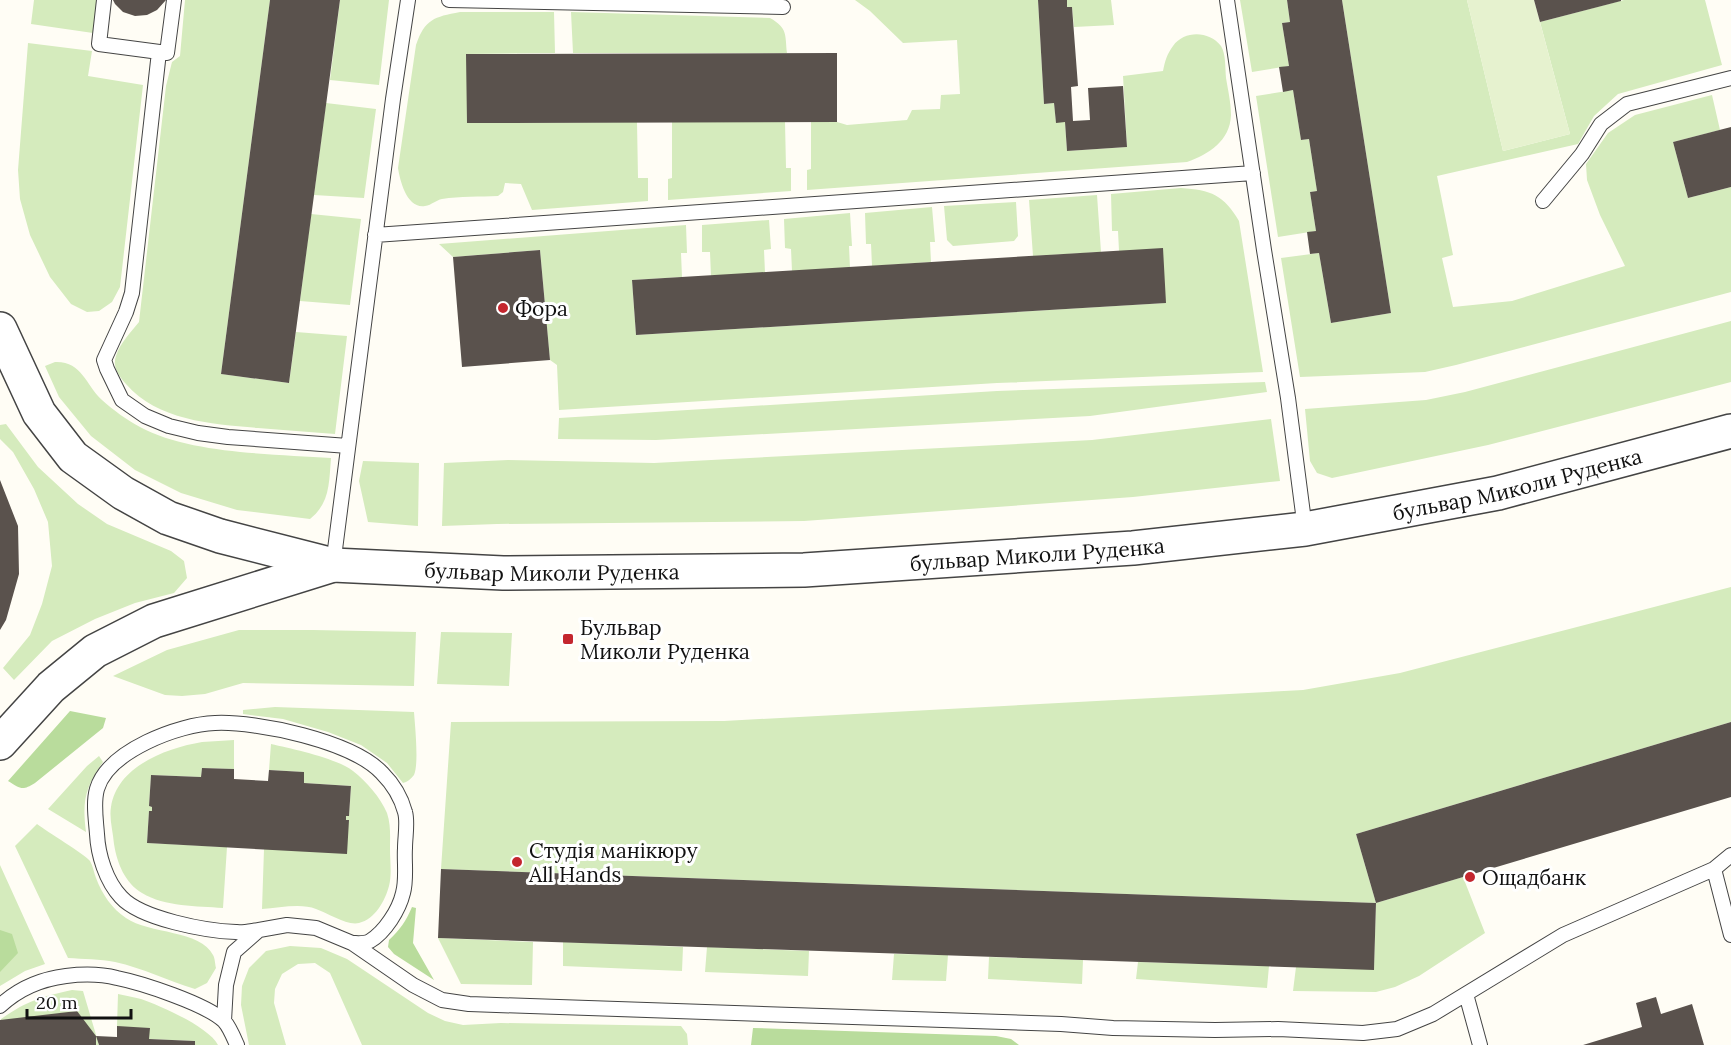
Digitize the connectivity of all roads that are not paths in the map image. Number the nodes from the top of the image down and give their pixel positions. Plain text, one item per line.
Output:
1 (104, 0) edge
2 (174, 0) edge
3 (408, 0) edge
4 (449, 0) edge
5 (1227, 0) edge
6 (783, 7) dead end
7 (159, 52) junction
8 (1731, 78) edge
9 (1252, 173) junction
10 (1543, 201) dead end
11 (375, 234) junction
12 (0, 329) edge
13 (1731, 431) edge
14 (348, 446) junction
15 (1305, 529) junction
16 (333, 565) junction
17 (0, 743) edge
18 (1731, 855) edge
19 (1714, 869) junction
20 (259, 930) junction
21 (1731, 935) edge
22 (352, 944) junction
23 (1466, 993) junction
24 (0, 1006) edge
25 (224, 1021) junction
26 (237, 1045) edge
27 (1480, 1045) edge

1 - 7 lane
2 - 7 lane
3 - 11 lane
4 - 6 lane
5 - 9 lane
7 - 14 lane
8 - 10 lane
9 - 11 lane
9 - 15 lane
11 - 14 lane
12 - 16 street, бульвар Миколи Руденка
13 - 15 street, бульвар Миколи Руденка
14 - 16 lane
15 - 16 street, бульвар Миколи Руденка
16 - 17 street, бульвар Миколи Руденка
18 - 19 lane
19 - 21 lane
19 - 23 lane
20 - 22 lane
20 - 22 lane
20 - 25 lane
22 - 23 lane
23 - 27 lane
24 - 25 lane
25 - 26 lane

